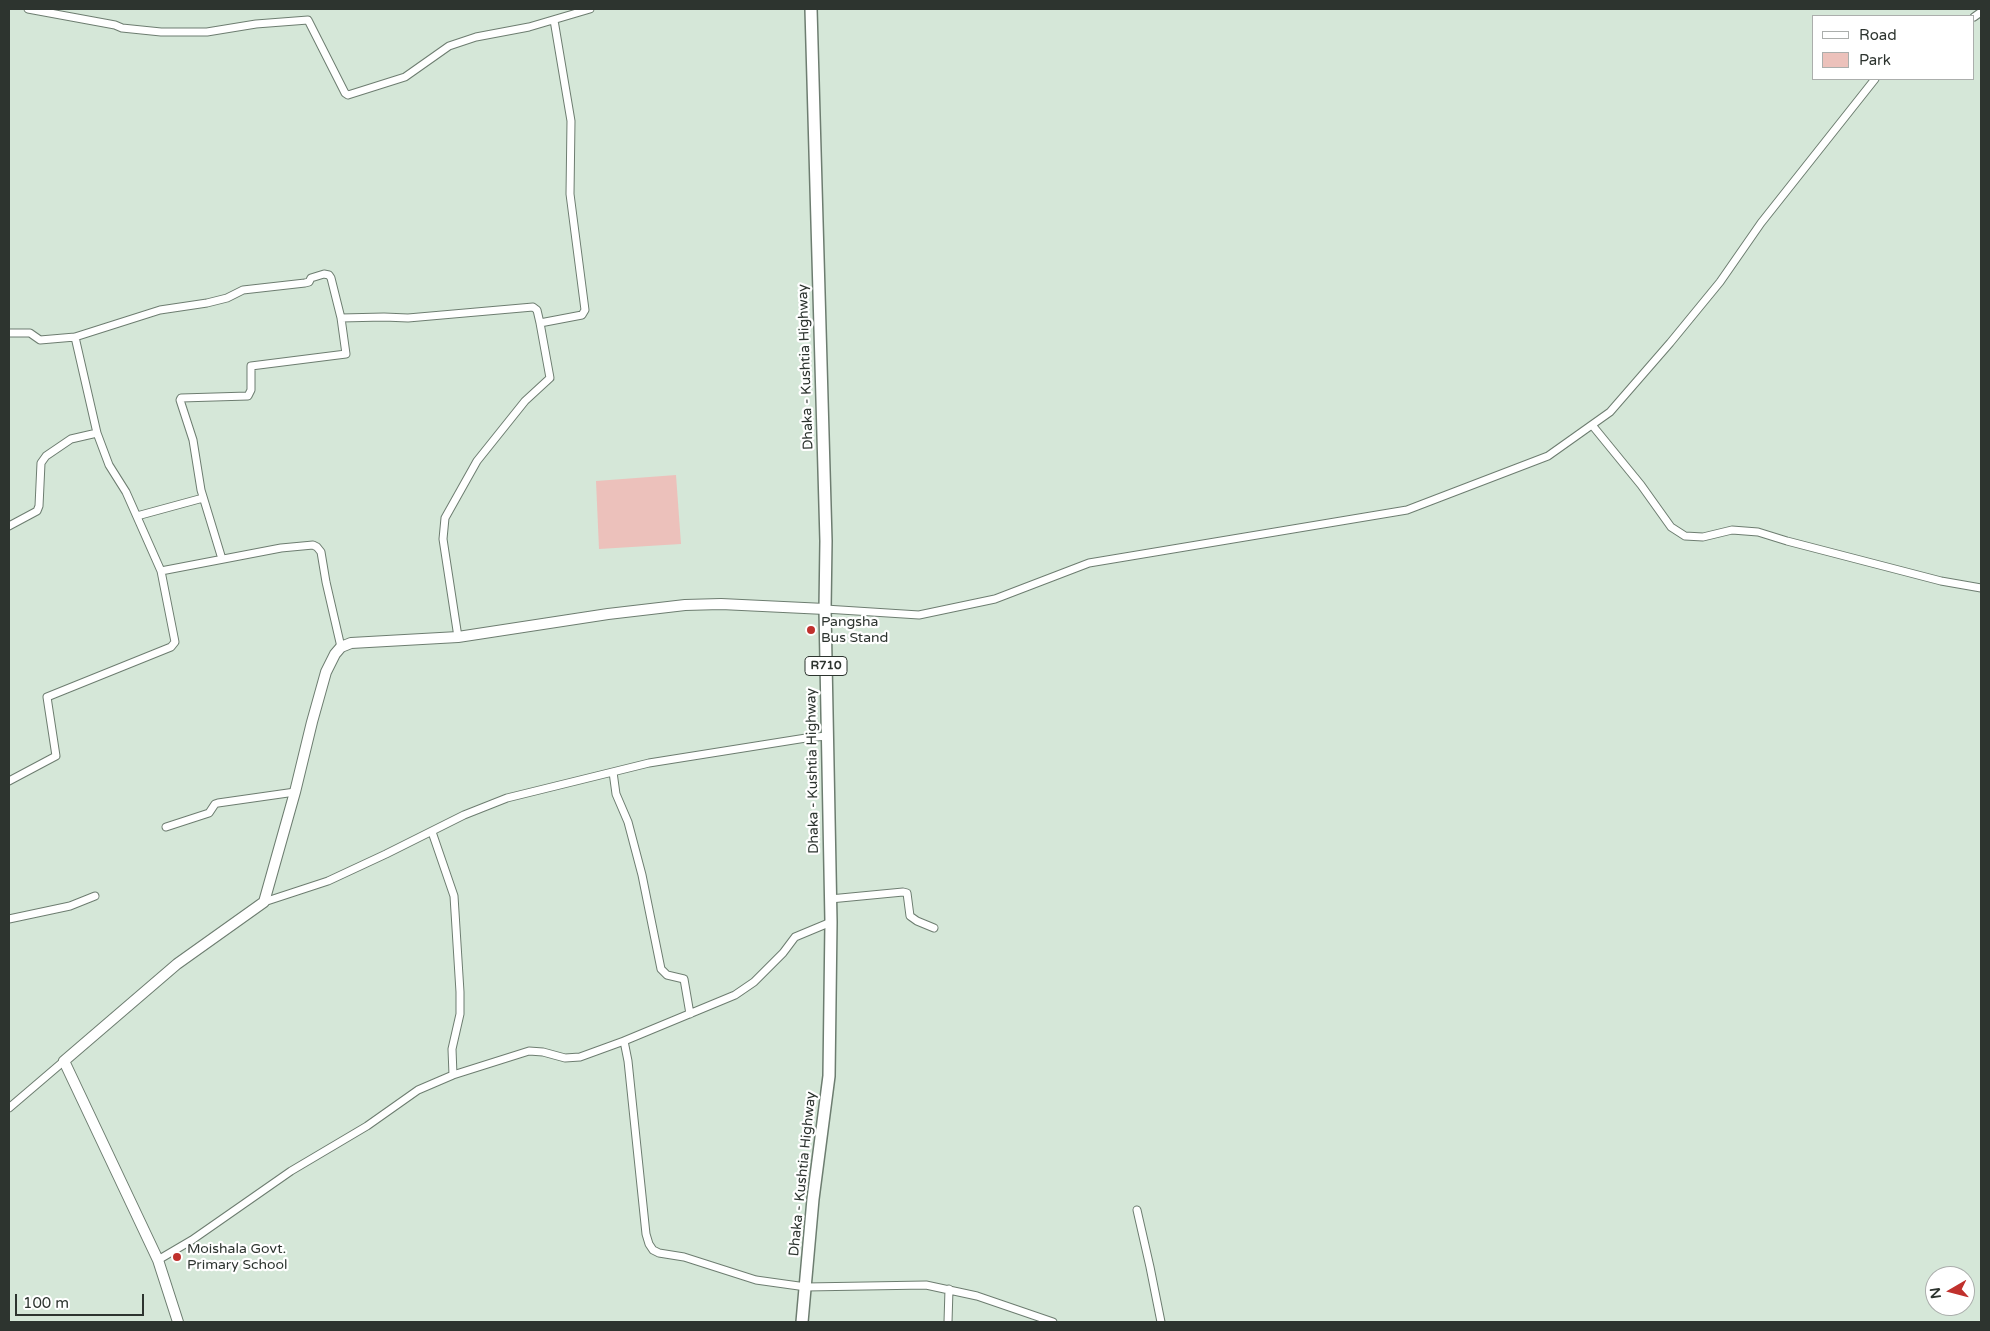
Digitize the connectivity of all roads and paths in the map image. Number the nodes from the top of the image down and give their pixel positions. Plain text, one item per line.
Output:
1 (28, 9) edge
2 (590, 9) edge
3 (811, 9) edge
4 (554, 20) junction
5 (1874, 80) edge
6 (341, 318) junction
7 (540, 323) junction
8 (9, 333) edge
9 (75, 337) junction
10 (1592, 425) junction
11 (97, 433) junction
12 (203, 498) junction
13 (137, 516) junction
14 (9, 526) edge
15 (222, 559) junction
16 (161, 571) junction
17 (1981, 588) edge
18 (825, 609) junction
19 (458, 637) junction
20 (341, 647) junction
21 (828, 736) junction
22 (613, 772) junction
23 (9, 781) edge
24 (295, 792) junction
25 (166, 827) dead end
26 (432, 832) junction
27 (95, 896) dead end
28 (830, 899) junction
29 (264, 902) junction
30 (9, 919) edge
31 (831, 922) junction
32 (934, 928) dead end
33 (690, 1014) junction
34 (624, 1041) junction
35 (64, 1061) junction
36 (453, 1075) junction
37 (9, 1108) edge
38 (1137, 1210) dead end
39 (158, 1260) junction
40 (806, 1288) junction
41 (948, 1289) junction
42 (178, 1322) edge
43 (802, 1322) edge
44 (948, 1322) edge
45 (1053, 1322) edge
46 (1161, 1322) edge

1 - 4 street
2 - 4 street
3 - 18 main road, Dhaka - Kushtia Highway / R710
4 - 7 street
5 - 10 street
6 - 7 street
6 - 9 street
6 - 12 street
7 - 19 street
8 - 9 street
9 - 11 street
10 - 17 street
10 - 18 street
11 - 13 street
11 - 14 street
12 - 13 street
12 - 15 street
13 - 16 street
15 - 16 street
15 - 20 street
16 - 23 street
18 - 19 street
18 - 21 main road, Dhaka - Kushtia Highway / R710
19 - 20 street
20 - 24 street
21 - 22 street
21 - 28 main road, Dhaka - Kushtia Highway / R710
22 - 26 street
22 - 33 street
24 - 25 street
24 - 29 street
26 - 29 street
26 - 36 street
27 - 30 street
28 - 31 main road, Dhaka - Kushtia Highway / R710
28 - 32 street
29 - 35 street
31 - 33 street
31 - 40 main road, Dhaka - Kushtia Highway / R710
33 - 34 street
34 - 36 street
34 - 40 street
35 - 37 street
35 - 39 street
36 - 39 street
38 - 46 street
39 - 42 street
40 - 41 street
40 - 43 main road, Dhaka - Kushtia Highway / R710
41 - 44 street
41 - 45 street

